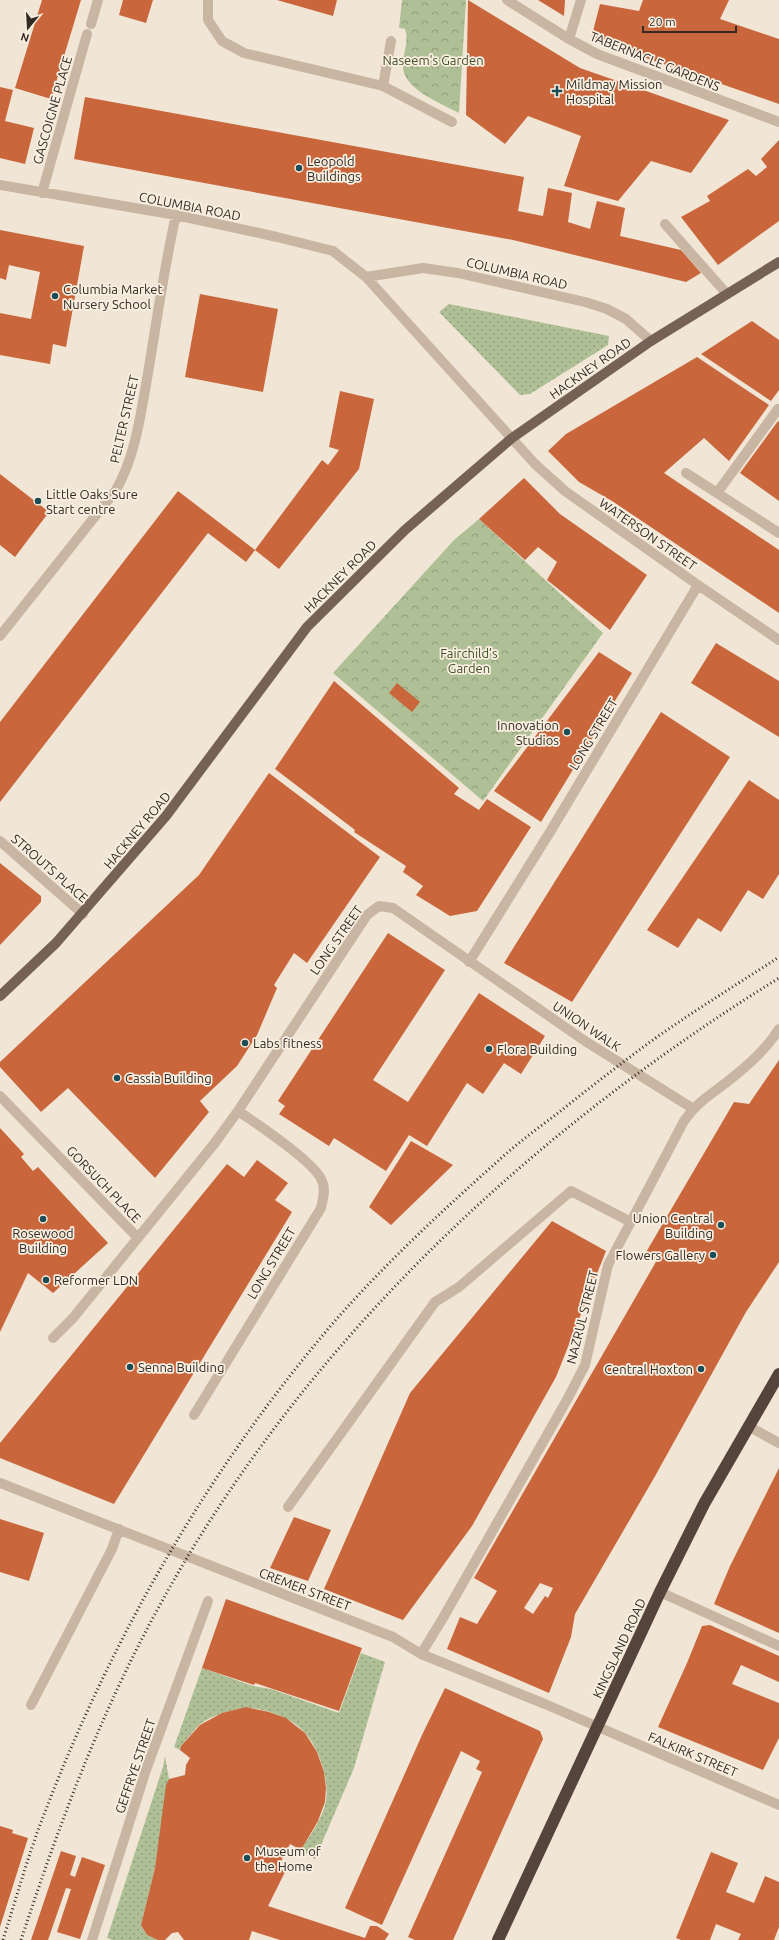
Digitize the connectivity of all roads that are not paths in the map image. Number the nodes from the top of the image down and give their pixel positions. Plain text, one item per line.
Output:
1 (98, 0) edge
2 (208, 0) edge
3 (507, 0) edge
4 (581, 0) edge
5 (569, 39) junction
6 (391, 40) dead end
7 (383, 86) junction
8 (452, 122) dead end
9 (779, 122) edge
10 (0, 185) edge
11 (42, 193) junction
12 (176, 215) junction
13 (665, 224) dead end
14 (779, 262) edge
15 (366, 277) junction
16 (726, 293) junction
17 (651, 341) junction
18 (779, 410) edge
19 (512, 438) junction
20 (686, 473) dead end
21 (717, 493) junction
22 (779, 533) edge
23 (698, 585) junction
24 (0, 636) edge
25 (779, 640) edge
26 (0, 841) edge
27 (83, 914) junction
28 (469, 962) junction
29 (0, 996) edge
30 (779, 1029) edge
31 (0, 1096) edge
32 (692, 1108) junction
33 (238, 1111) junction
34 (631, 1222) junction
35 (138, 1238) junction
36 (53, 1338) dead end
37 (779, 1374) edge
38 (194, 1415) dead end
39 (748, 1426) junction
40 (779, 1443) edge
41 (0, 1482) edge
42 (288, 1507) dead end
43 (119, 1529) junction
44 (660, 1592) junction
45 (208, 1601) dead end
46 (779, 1646) edge
47 (421, 1654) junction
48 (31, 1705) dead end
49 (598, 1727) junction
50 (779, 1805) edge
51 (502, 1939) edge
52 (92, 1940) edge

1 - 11 street, GASCOIGNE PLACE
2 - 7 street
3 - 5 street, TABERNACLE GARDENS
4 - 5 street
5 - 9 street, TABERNACLE GARDENS
6 - 7 street
7 - 8 street
10 - 11 street, COLUMBIA ROAD
11 - 12 street, COLUMBIA ROAD
12 - 15 street, COLUMBIA ROAD
12 - 24 street, PELTER STREET
13 - 16 street
14 - 16 main road, HACKNEY ROAD
15 - 17 street, COLUMBIA ROAD
15 - 19 street, COLUMBIA ROAD
16 - 17 main road, HACKNEY ROAD
17 - 19 main road, HACKNEY ROAD
18 - 21 street
19 - 23 street, WATERSON STREET
19 - 27 main road, HACKNEY ROAD
20 - 21 street
21 - 22 street
23 - 25 street, WATERSON STREET
23 - 28 street, LONG STREET
26 - 27 street, STROUTS PLACE
27 - 29 main road, HACKNEY ROAD
28 - 32 street, UNION WALK
28 - 33 street, LONG STREET
30 - 32 street, NAZRUL STREET
31 - 35 street, GORSUCH PLACE
32 - 34 street, NAZRUL STREET
33 - 35 street, GORSUCH PLACE
33 - 38 street, LONG STREET
34 - 42 street
34 - 47 street, NAZRUL STREET
35 - 36 street
37 - 39 highway, KINGSLAND ROAD
39 - 40 street
39 - 44 highway, KINGSLAND ROAD
41 - 43 street, CREMER STREET
43 - 47 street, CREMER STREET
43 - 48 street
44 - 46 street
44 - 49 highway, KINGSLAND ROAD
45 - 52 street, GEFFRYE STREET
47 - 49 street, CREMER STREET
49 - 50 street, FALKIRK STREET
49 - 51 highway, KINGSLAND ROAD

